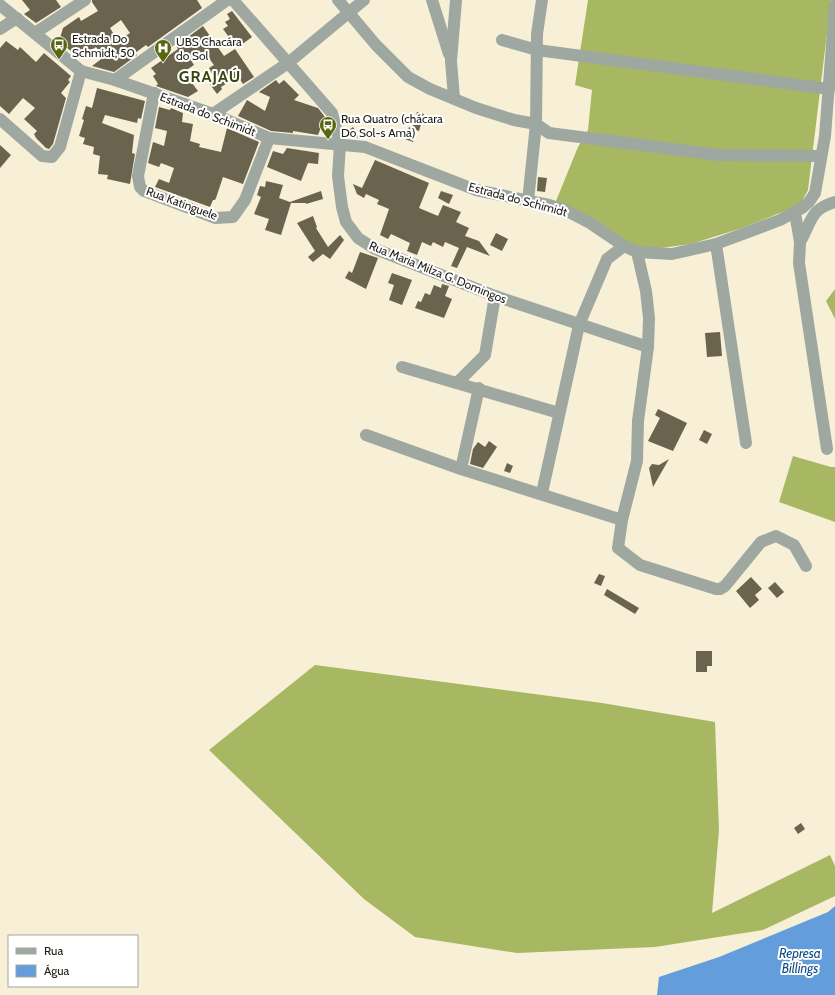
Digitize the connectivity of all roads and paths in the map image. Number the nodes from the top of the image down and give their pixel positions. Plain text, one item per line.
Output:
1 (85, 0) edge
2 (227, 0) edge
3 (233, 0) edge
4 (338, 0) edge
5 (364, 0) edge
6 (432, 0) edge
7 (456, 0) edge
8 (542, 0) edge
9 (0, 5) edge
10 (835, 5) edge
11 (349, 13) junction
12 (17, 18) junction
13 (0, 29) edge
14 (35, 33) junction
15 (502, 40) dead end
16 (537, 50) junction
17 (451, 61) junction
18 (288, 63) junction
19 (81, 71) junction
20 (115, 80) junction
21 (829, 89) junction
22 (154, 93) junction
23 (454, 98) junction
24 (213, 114) junction
25 (0, 119) edge
26 (536, 124) junction
27 (269, 138) junction
28 (340, 144) junction
29 (821, 156) junction
30 (528, 201) junction
31 (835, 202) edge
32 (795, 213) junction
33 (800, 242) junction
34 (716, 244) junction
35 (624, 246) junction
36 (637, 252) junction
37 (495, 296) junction
38 (580, 325) junction
39 (648, 347) junction
40 (402, 367) dead end
41 (458, 382) junction
42 (479, 388) junction
43 (559, 413) junction
44 (366, 435) dead end
45 (746, 443) dead end
46 (826, 449) dead end
47 (461, 469) junction
48 (542, 493) junction
49 (622, 520) junction
50 (806, 566) dead end

1 - 14 street
2 - 20 street
3 - 18 street, Rua Maria Milza G. Domingos
4 - 11 street
5 - 11 street
6 - 17 street
7 - 17 street
8 - 16 street
9 - 12 street, Estrada do Schimidt
10 - 21 street, Estrada do Schimidt
11 - 18 street
11 - 23 street
12 - 13 street
12 - 14 street, Estrada do Schimidt
14 - 19 street, Estrada do Schimidt
15 - 16 street
16 - 21 street
16 - 26 street
17 - 23 street
18 - 24 street
18 - 28 street, Rua Maria Milza G. Domingos
19 - 20 street, Estrada do Schimidt
19 - 25 street
20 - 22 street, Estrada do Schimidt
21 - 29 street, Estrada do Schimidt
22 - 24 street, Estrada do Schimidt
22 - 27 street, Rua Katinguele
23 - 26 street
24 - 27 street, Estrada do Schimidt
26 - 29 street
26 - 30 street
27 - 28 street, Estrada do Schimidt
28 - 30 street, Estrada do Schimidt
28 - 37 street, Rua Maria Milza G. Domingos
29 - 32 street, Estrada do Schimidt
30 - 35 street, Estrada do Schimidt
31 - 33 street
32 - 33 street
32 - 34 street, Estrada do Schimidt
33 - 46 street
34 - 36 street, Estrada do Schimidt
34 - 45 street
35 - 36 street, Estrada do Schimidt
35 - 38 street
36 - 39 street
37 - 38 street, Rua Maria Milza G. Domingos
37 - 41 street
38 - 39 street, Rua Maria Milza G. Domingos
38 - 43 street
39 - 49 street
40 - 41 street
41 - 42 street
42 - 43 street
42 - 47 street
43 - 48 street
44 - 47 street
47 - 48 street
48 - 49 street
49 - 50 street

